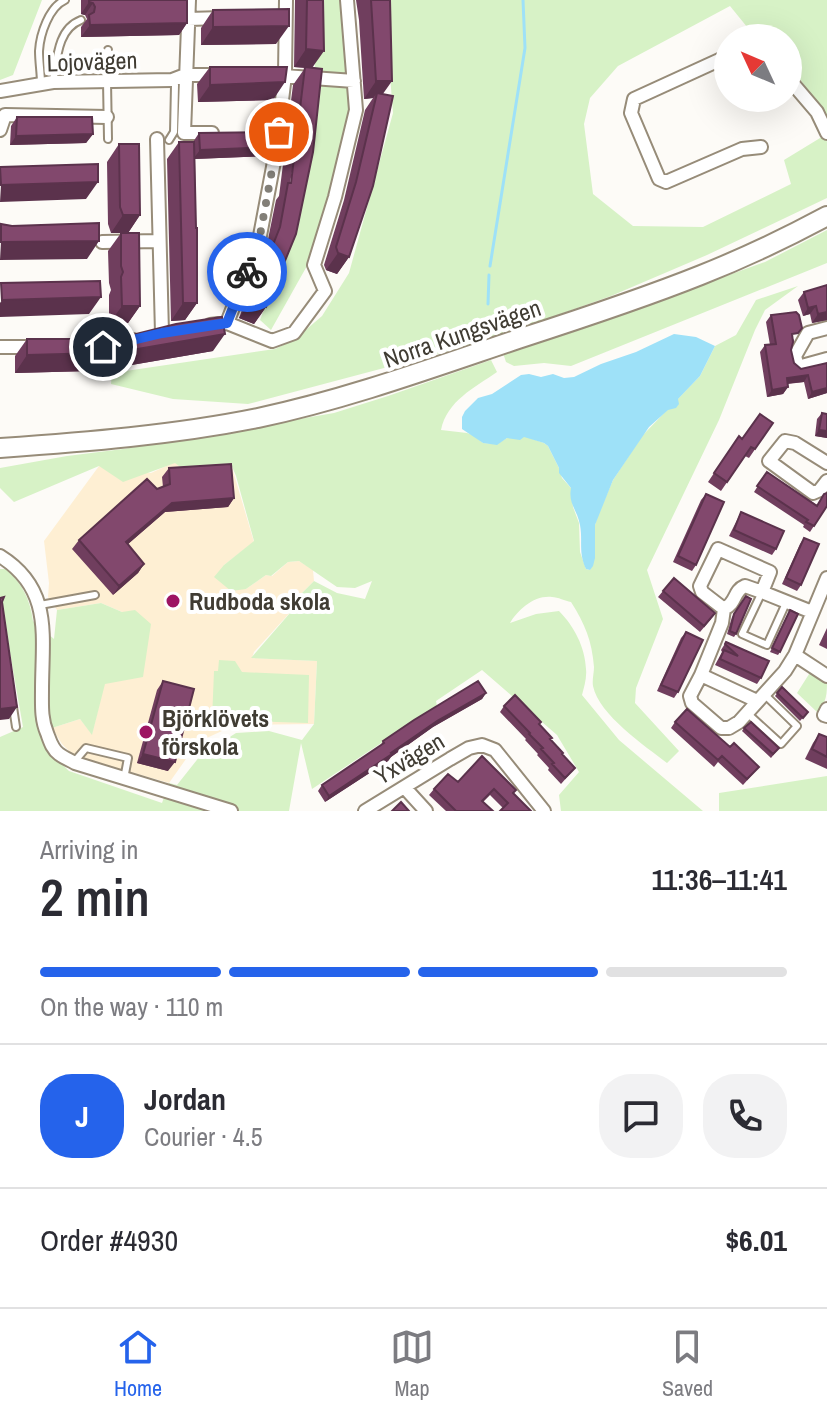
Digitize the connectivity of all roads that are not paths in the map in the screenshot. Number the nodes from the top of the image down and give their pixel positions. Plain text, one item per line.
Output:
1 (65, 0) edge
2 (189, 0) edge
3 (286, 0) edge
4 (347, 0) edge
5 (272, 17) edge
6 (286, 17) junction
7 (230, 18) edge
8 (188, 19) junction
9 (81, 20) dead end
10 (108, 50) dead end
11 (714, 62) edge
12 (228, 75) edge
13 (257, 75) edge
14 (285, 75) junction
15 (179, 78) junction
16 (107, 81) junction
17 (354, 81) junction
18 (47, 83) junction
19 (0, 91) edge
20 (802, 94) edge
21 (107, 117) junction
22 (0, 130) edge
23 (263, 132) edge
24 (279, 132) junction
25 (231, 133) edge
26 (827, 133) edge
27 (108, 139) dead end
28 (163, 140) joint
29 (761, 147) dead end
30 (827, 216) edge
31 (87, 232) edge
32 (158, 241) junction
33 (227, 323) junction
34 (201, 327) edge
35 (827, 328) edge
36 (0, 347) edge
37 (44, 347) edge
38 (73, 347) edge
39 (827, 359) edge
40 (0, 448) edge
41 (827, 463) edge
42 (827, 481) edge
43 (0, 556) edge
44 (827, 578) edge
45 (762, 592) junction
46 (95, 595) dead end
47 (786, 602) junction
48 (40, 605) junction
49 (724, 609) junction
50 (812, 612) junction
51 (795, 655) junction
52 (701, 675) junction
53 (827, 676) edge
54 (12, 698) edge
55 (760, 698) junction
56 (827, 709) edge
57 (747, 713) junction
58 (827, 716) edge
59 (16, 727) dead end
60 (74, 762) junction
61 (124, 779) junction
62 (405, 788) junction
63 (231, 811) edge
64 (365, 811) edge
65 (426, 811) edge
66 (544, 811) edge

1 - 18 lane
2 - 8 street
3 - 6 street
4 - 17 street
5 - 6 street
6 - 14 street
7 - 8 street
8 - 15 street
9 - 18 lane
10 - 16 lane
11 - 29 street
12 - 15 street, Lojovägen
13 - 14 street
14 - 17 street
14 - 24 street
15 - 16 street, Lojovägen
15 - 25 street
15 - 28 lane
16 - 18 street, Lojovägen
16 - 21 lane
17 - 33 street
18 - 19 street, Lojovägen
20 - 26 street
21 - 22 street
21 - 27 lane
23 - 24 street
24 - 33 street
28 - 32 street
30 - 40 main road, Norra Kungsvägen
31 - 32 street
32 - 38 street
33 - 34 street
35 - 39 street
36 - 37 street
41 - 42 street
43 - 48 street
44 - 50 street
45 - 47 street
45 - 47 lane
45 - 49 street
45 - 49 street
46 - 48 lane
47 - 50 street
48 - 60 street
49 - 52 street
50 - 51 street
51 - 53 street
51 - 55 street
52 - 55 street
52 - 57 street
54 - 59 lane
55 - 57 street
55 - 57 lane
56 - 58 street
60 - 61 street
60 - 61 lane
61 - 63 street
62 - 64 street, Yxvägen
62 - 65 street
62 - 66 street, Yxvägen

